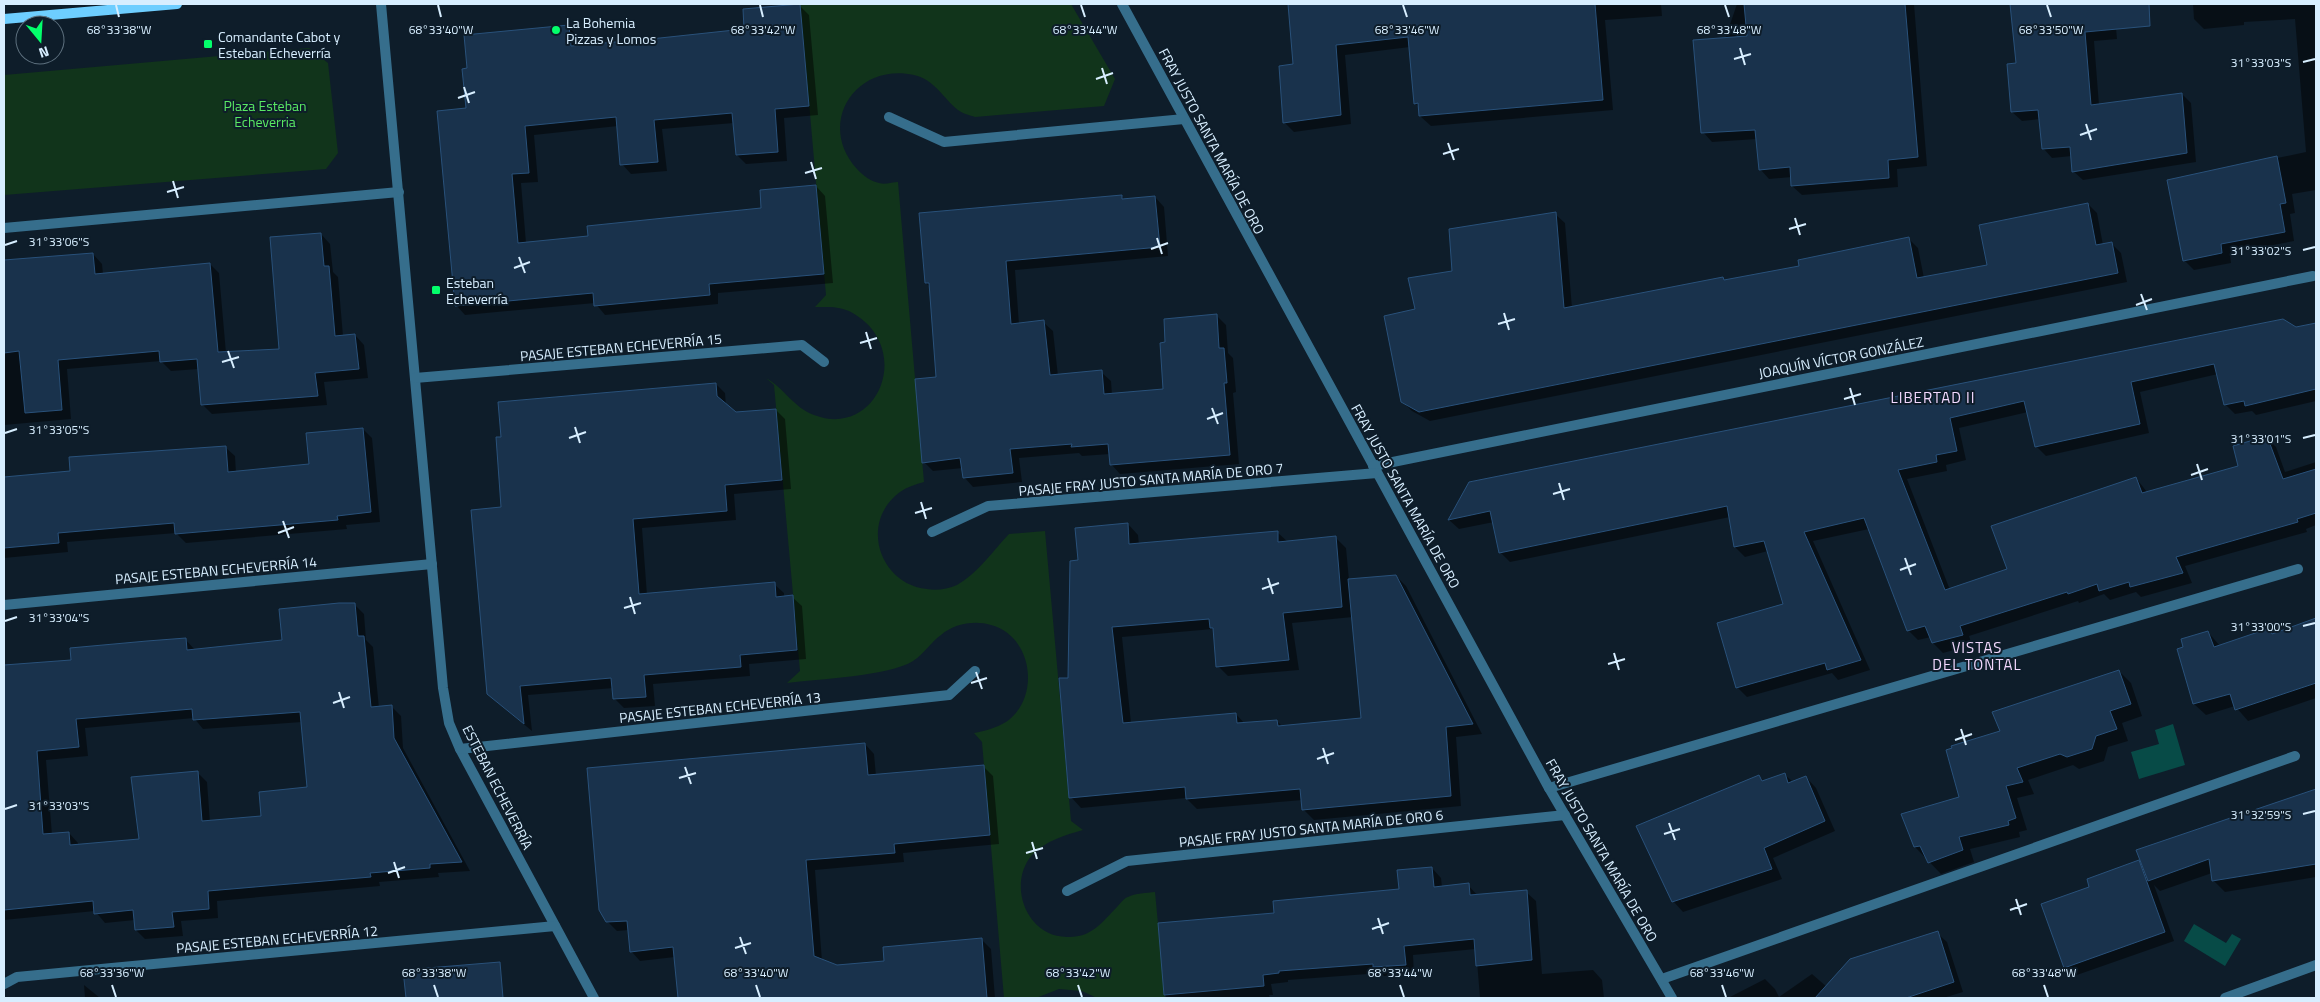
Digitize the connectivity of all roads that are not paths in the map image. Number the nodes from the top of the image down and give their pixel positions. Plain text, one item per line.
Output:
1 (177, 4) edge
2 (381, 4) edge
3 (1122, 4) edge
4 (133, 6) edge
5 (4, 19) edge
6 (889, 117) dead end
7 (1184, 119) junction
8 (399, 192) junction
9 (4, 228) edge
10 (2314, 276) dead end
11 (824, 362) dead end
12 (415, 378) junction
13 (1375, 469) junction
14 (932, 532) dead end
15 (432, 564) junction
16 (2298, 569) dead end
17 (4, 605) edge
18 (975, 672) dead end
19 (460, 749) junction
20 (2294, 756) dead end
21 (1549, 788) junction
22 (1565, 815) junction
23 (1067, 891) dead end
24 (555, 926) junction
25 (2316, 966) edge
26 (1662, 979) junction
27 (4, 984) edge
28 (594, 998) edge
29 (1672, 998) edge
30 (2224, 998) edge

1 - 4 main road
2 - 8 street, ESTEBAN ECHEVERRÍA
3 - 7 street, FRAY JUSTO SANTA MARÍA DE ORO
4 - 5 main road
6 - 7 street
7 - 13 street, FRAY JUSTO SANTA MARÍA DE ORO
8 - 9 street
8 - 12 street, ESTEBAN ECHEVERRÍA
10 - 13 street, JOAQUÍN VÍCTOR GONZÁLEZ
11 - 12 street, PASAJE ESTEBAN ECHEVERRÍA 15
12 - 15 street, ESTEBAN ECHEVERRÍA
13 - 14 street, PASAJE FRAY JUSTO SANTA MARÍA DE ORO 7
13 - 21 street, FRAY JUSTO SANTA MARÍA DE ORO
15 - 17 street, PASAJE ESTEBAN ECHEVERRÍA 14
15 - 19 street, ESTEBAN ECHEVERRÍA
16 - 21 street
18 - 19 street, PASAJE ESTEBAN ECHEVERRÍA 13
19 - 24 street, ESTEBAN ECHEVERRÍA
20 - 26 street
21 - 22 street, FRAY JUSTO SANTA MARÍA DE ORO
22 - 23 street, PASAJE FRAY JUSTO SANTA MARÍA DE ORO 6
22 - 26 street, FRAY JUSTO SANTA MARÍA DE ORO
24 - 27 street, PASAJE ESTEBAN ECHEVERRÍA 12
24 - 28 street, ESTEBAN ECHEVERRÍA
25 - 30 street
26 - 29 street, FRAY JUSTO SANTA MARÍA DE ORO

